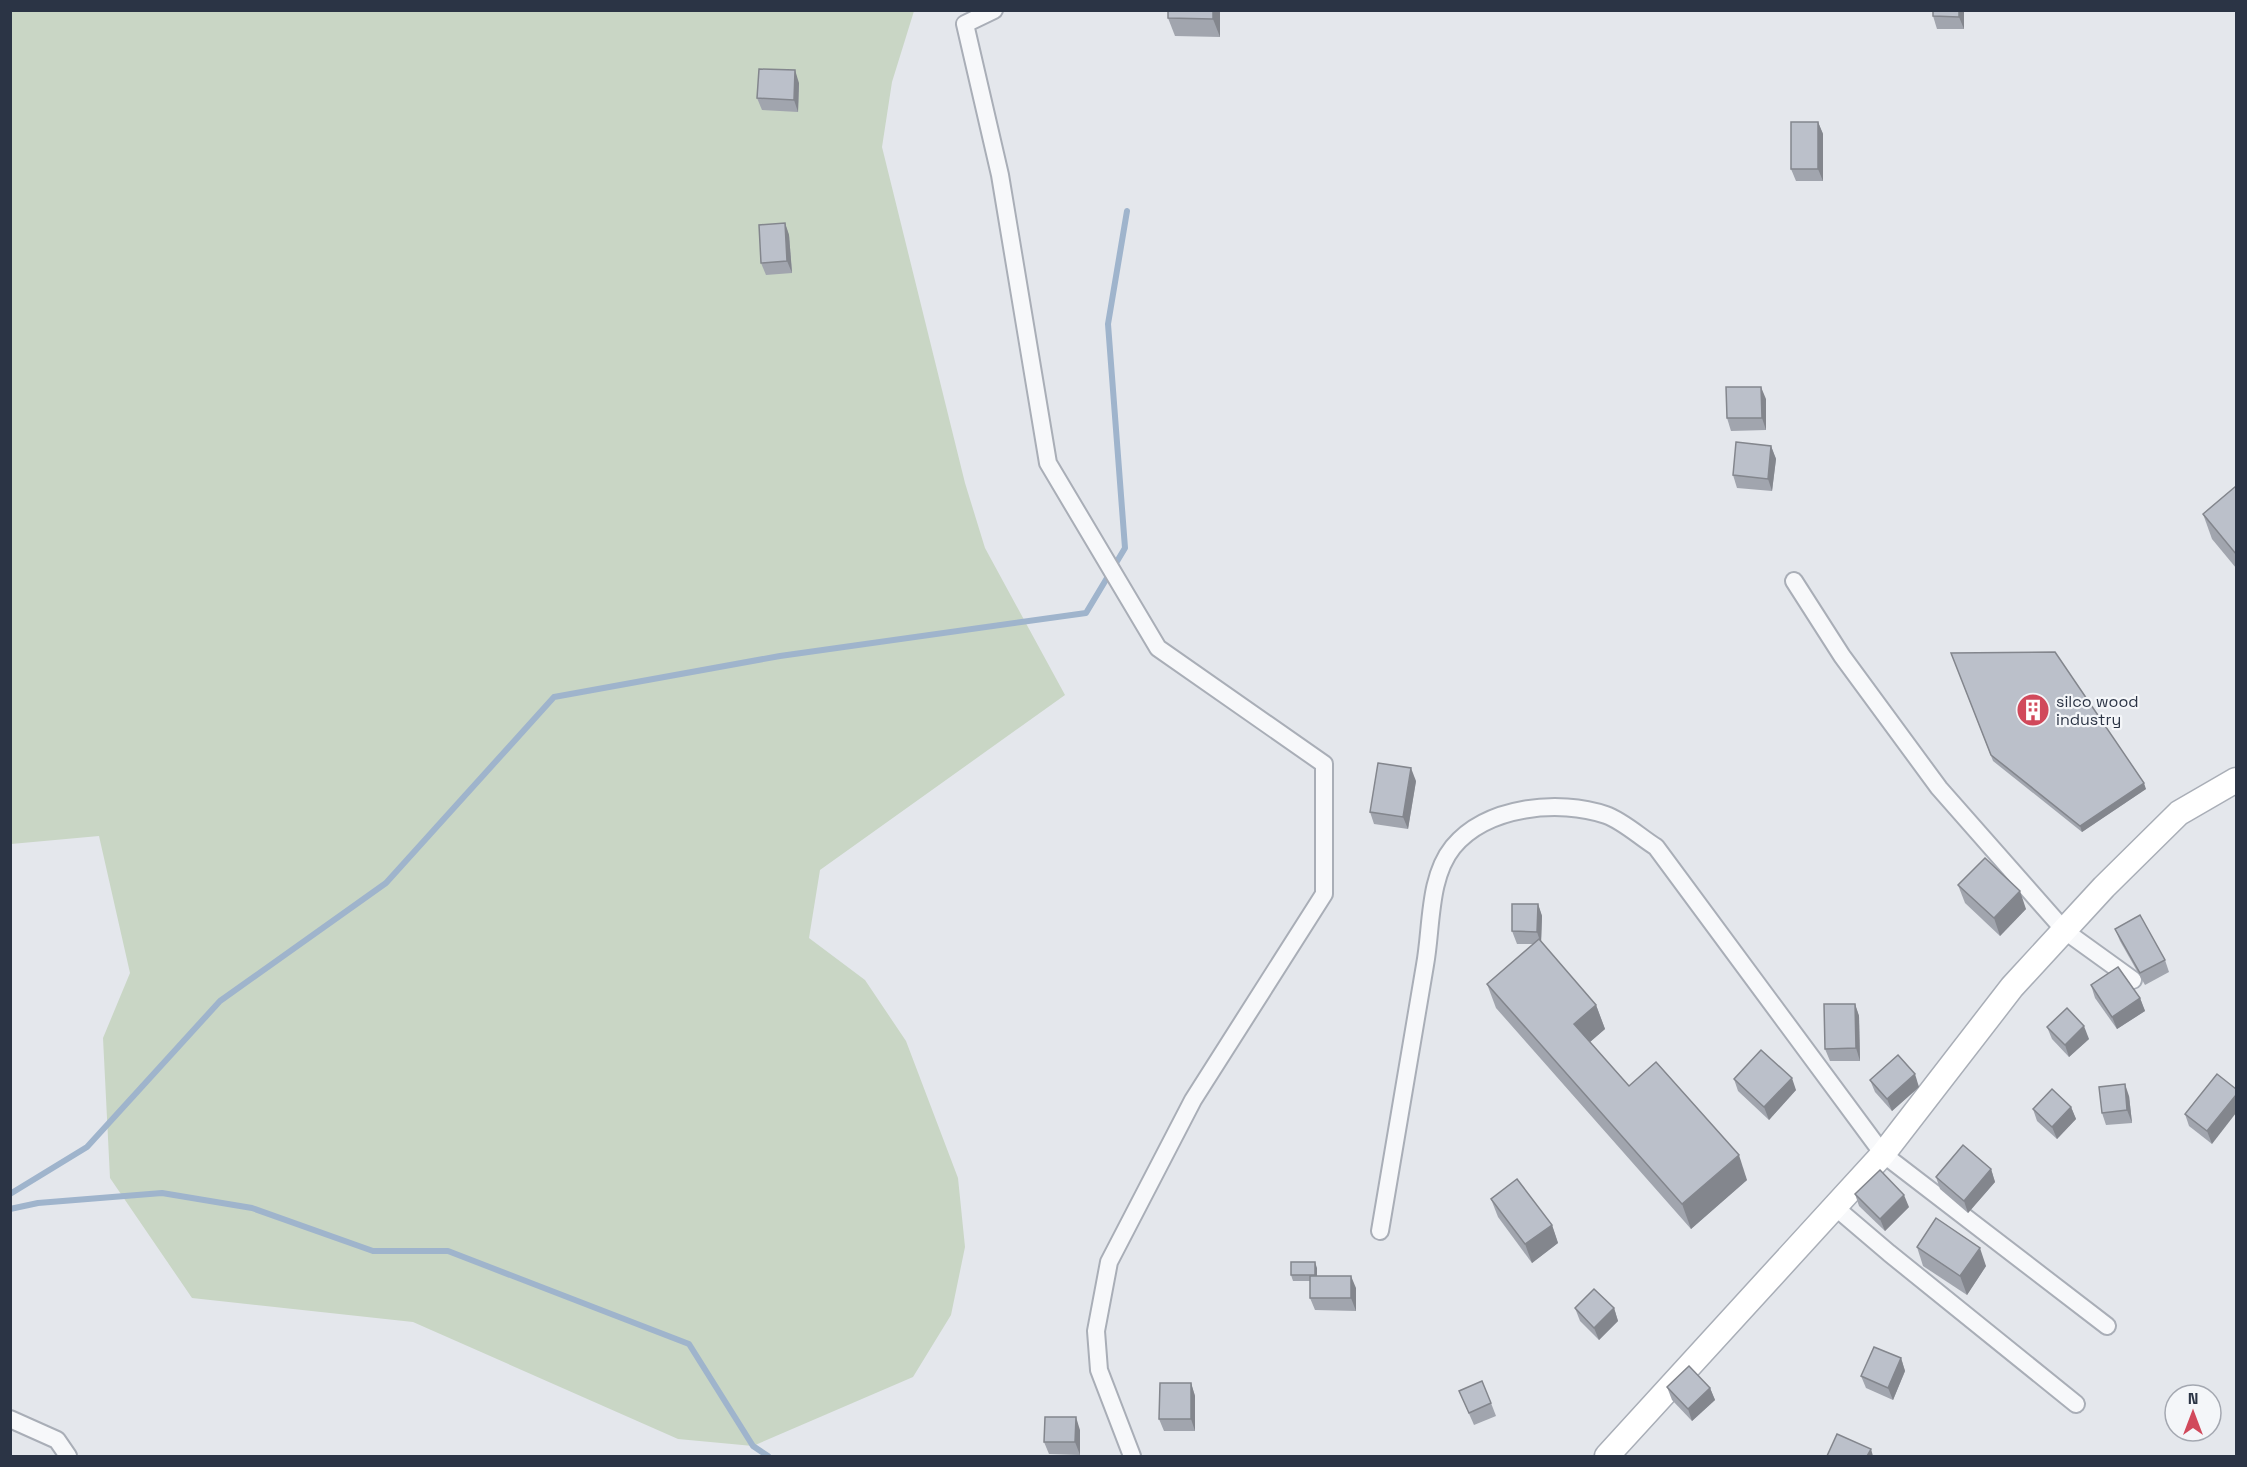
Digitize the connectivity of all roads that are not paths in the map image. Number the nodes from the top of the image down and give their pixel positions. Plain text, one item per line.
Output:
1 (994, 10) edge
2 (1794, 581) dead end
3 (2236, 780) edge
4 (2065, 931) junction
5 (2133, 980) dead end
6 (1883, 1154) junction
7 (1835, 1207) junction
8 (1380, 1231) dead end
9 (2107, 1326) dead end
10 (2076, 1404) dead end
11 (10, 1419) edge
12 (68, 1456) edge
13 (1132, 1456) edge
14 (1607, 1456) edge

1 - 13 street
2 - 4 street
3 - 4 main road
4 - 5 street
4 - 6 main road
6 - 7 main road
6 - 8 street
6 - 9 street
7 - 10 street
7 - 14 main road
11 - 12 street

